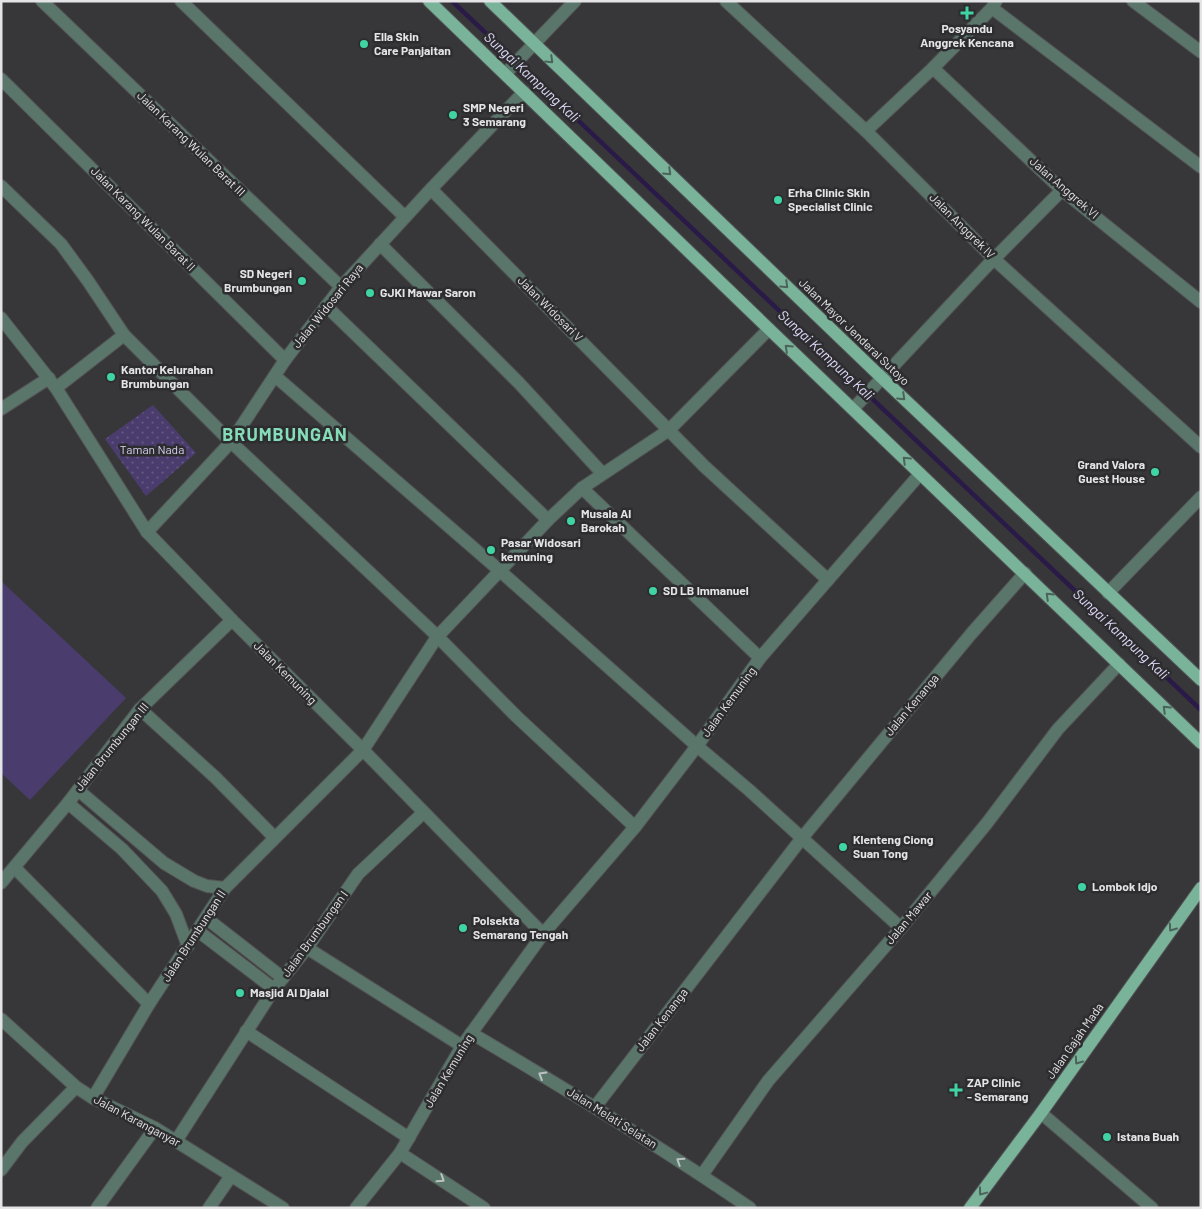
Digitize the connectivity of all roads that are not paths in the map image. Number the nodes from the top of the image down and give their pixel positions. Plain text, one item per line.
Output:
1 (42, 1) edge
2 (181, 1) edge
3 (429, 1) edge
4 (490, 1) edge
5 (575, 1) edge
6 (726, 1) edge
7 (1134, 1) edge
8 (994, 4) edge
9 (532, 46) junction
10 (1201, 52) edge
11 (933, 68) junction
12 (508, 71) junction
13 (1, 79) edge
14 (524, 92) junction
15 (866, 131) junction
16 (1201, 168) edge
17 (1, 186) edge
18 (431, 189) junction
19 (1062, 190) junction
20 (405, 217) junction
21 (380, 244) junction
22 (994, 259) junction
23 (341, 287) junction
24 (1201, 302) edge
25 (326, 306) junction
26 (1, 318) edge
27 (769, 329) junction
28 (124, 335) junction
29 (285, 360) junction
30 (275, 376) junction
31 (48, 378) junction
32 (880, 380) junction
33 (56, 388) junction
34 (855, 407) junction
35 (1, 409) edge
36 (669, 430) junction
37 (231, 442) junction
38 (1201, 447) edge
39 (602, 473) junction
40 (920, 474) junction
41 (582, 488) junction
42 (1201, 497) edge
43 (548, 520) junction
44 (147, 532) junction
45 (499, 570) junction
46 (1025, 573) junction
47 (828, 580) junction
48 (1108, 593) junction
49 (232, 620) junction
50 (437, 637) junction
51 (760, 658) junction
52 (1119, 664) junction
53 (1201, 680) edge
54 (140, 709) junction
55 (1201, 743) edge
56 (696, 746) junction
57 (362, 750) junction
58 (78, 790) junction
59 (68, 803) junction
60 (423, 813) junction
61 (635, 827) junction
62 (274, 837) junction
63 (802, 838) junction
64 (15, 868) junction
65 (1, 883) edge
66 (225, 888) junction
67 (1201, 888) edge
68 (206, 918) junction
69 (901, 928) junction
70 (198, 931) junction
71 (543, 934) junction
72 (188, 946) junction
73 (307, 948) junction
74 (248, 952) junction
75 (240, 963) junction
76 (283, 978) junction
77 (274, 990) junction
78 (148, 1004) junction
79 (1, 1020) edge
80 (246, 1031) junction
81 (472, 1032) junction
82 (462, 1046) junction
83 (76, 1087) junction
84 (92, 1098) junction
85 (595, 1107) junction
86 (1042, 1113) junction
87 (155, 1128) junction
88 (409, 1138) junction
89 (176, 1141) junction
90 (400, 1153) junction
91 (1, 1170) edge
92 (702, 1175) junction
93 (231, 1176) junction
94 (96, 1208) edge
95 (209, 1208) edge
96 (283, 1208) edge
97 (356, 1208) edge
98 (484, 1208) edge
99 (750, 1208) edge
100 (970, 1208) edge
101 (1152, 1208) edge

1 - 23 street, Jalan Karang Wulan Barat III
2 - 20 street
3 - 12 main road
4 - 9 main road, Jalan Mayor Jenderal Sutoyo
5 - 9 street
6 - 15 street, Jalan Anggrek IV
7 - 10 street
8 - 11 street
8 - 16 street
9 - 12 street
9 -> 32 main road, Jalan Mayor Jenderal Sutoyo
11 - 15 street
11 - 19 street, Jalan Anggrek VI
12 - 14 main road
13 - 29 street, Jalan Karang Wulan Barat II
14 - 18 street, Jalan Widosari Raya
14 - 27 main road
15 - 22 street, Jalan Anggrek IV
17 - 28 street
18 - 20 street, Jalan Widosari Raya
18 - 36 street, Jalan Widosari V
19 - 22 street
19 - 24 street, Jalan Anggrek VI
20 - 21 street, Jalan Widosari Raya
21 - 23 street, Jalan Widosari Raya
21 - 39 street
22 - 32 street
22 - 38 street, Jalan Anggrek IV
23 - 25 street, Jalan Widosari Raya
25 - 29 street, Jalan Widosari Raya
25 - 43 street
26 - 31 street, Jalan Kemuning
34 -> 27 main road
27 - 36 street, Jalan Brumbungan II
28 - 33 street
28 - 37 street
29 - 30 street, Jalan Widosari Raya
30 - 37 street, Jalan Widosari Raya
30 - 45 street
31 - 33 street, Jalan Kemuning
31 - 35 street
32 - 34 street
32 -> 48 main road, Jalan Mayor Jenderal Sutoyo
33 - 44 street, Jalan Kemuning
40 -> 34 main road
36 - 39 street, Jalan Brumbungan II
36 - 47 street, Jalan Widosari V
37 - 44 street, Jalan Widosari Raya
37 - 50 street
39 - 41 street, Jalan Brumbungan II
40 - 46 main road
40 - 47 street, Jalan Kemuning
41 - 43 street, Jalan Brumbungan II
41 - 51 street
42 - 48 street
43 - 45 street, Jalan Brumbungan II
44 - 49 street, Jalan Kemuning
45 - 50 street, Jalan Brumbungan II
45 - 56 street
52 -> 46 main road
46 - 63 street, Jalan Kenanga
47 - 51 street, Jalan Kemuning
48 - 53 main road, Jalan Mayor Jenderal Sutoyo
49 - 54 street, Jalan Brumbungan III
49 - 57 street, Jalan Kemuning
50 - 57 street, Jalan Brumbungan II
50 - 61 street
51 - 56 street, Jalan Kemuning
55 -> 52 main road
52 - 69 street, Jalan Mawar
54 - 58 street, Jalan Brumbungan III
54 - 62 street
56 - 61 street, Jalan Kemuning
56 - 63 street
57 - 60 street, Jalan Kemuning
57 - 62 street, Jalan Brumbungan II
58 - 59 street, Jalan Brumbungan III
58 - 66 street
59 - 64 street, Jalan Brumbungan III
59 - 72 street
60 - 71 street, Jalan Kemuning
60 - 73 street, Jalan Brumbungan I
61 - 71 street, Jalan Kemuning
62 - 66 street, Jalan Brumbungan II
63 - 69 street
63 - 85 street, Jalan Kenanga
64 - 65 street, Jalan Brumbungan III
64 - 78 street
66 - 68 street, Jalan Brumbungan II
67 -> 86 main road, Jalan Gajah Mada
68 - 70 street, Jalan Brumbungan II
68 - 74 street
69 - 92 street, Jalan Mawar
70 - 72 street, Jalan Brumbungan II
70 - 75 street
71 - 81 street, Jalan Kemuning
72 - 78 street, Jalan Brumbungan II
73 - 76 street, Jalan Brumbungan I
73 - 82 street
74 - 75 street
74 - 76 street
75 - 77 street
76 - 77 street, Jalan Brumbungan I
77 - 80 street, Jalan Brumbungan I
78 - 84 street, Jalan Brumbungan II
79 - 83 street, Jalan Karanganyar
80 - 88 street
80 - 89 street, Jalan Brumbungan I
81 - 82 street, Jalan Kemuning
85 -> 81 street, Jalan Melati Selatan
82 - 88 street, Jalan Kemuning
83 - 84 street, Jalan Karanganyar
83 - 91 street
84 - 87 street, Jalan Karanganyar
92 -> 85 street, Jalan Melati Selatan
86 -> 100 main road, Jalan Gajah Mada
86 - 101 street
87 - 89 street, Jalan Karanganyar
87 - 94 street
88 - 90 street, Jalan Kemuning
89 - 93 street, Jalan Karanganyar
90 - 97 street, Jalan Kemuning
90 -> 98 street
92 - 99 street, Jalan Melati Selatan
93 - 95 street
93 - 96 street, Jalan Karanganyar

